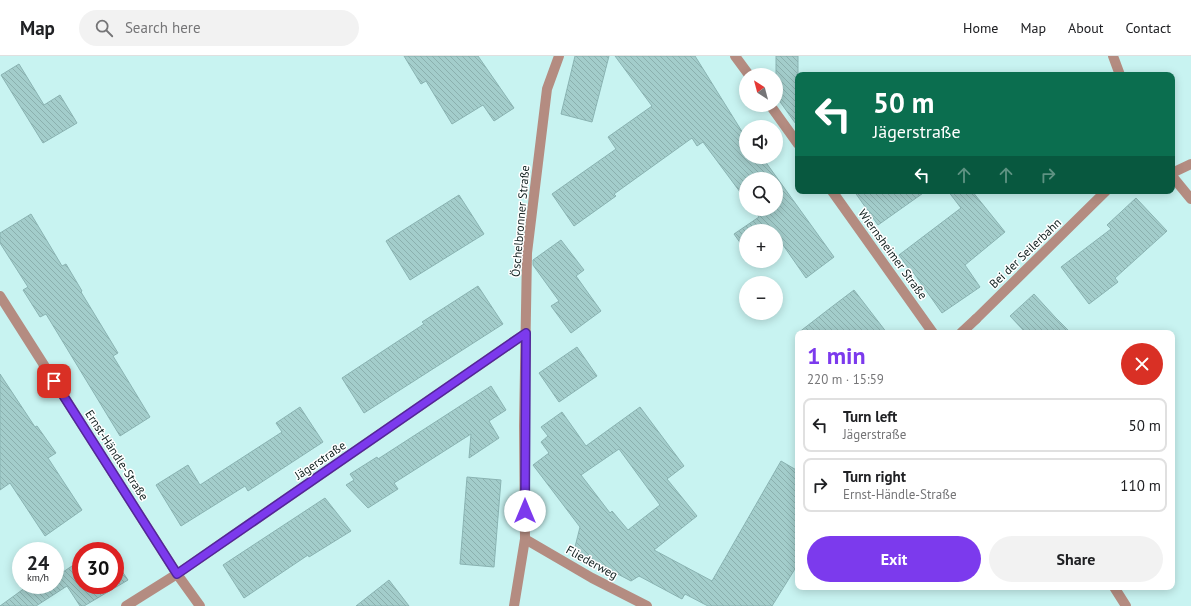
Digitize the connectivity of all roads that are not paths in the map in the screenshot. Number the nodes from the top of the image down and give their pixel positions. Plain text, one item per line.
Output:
1 (559, 56) edge
2 (734, 56) edge
3 (1113, 56) edge
4 (743, 68) edge
5 (1119, 72) edge
6 (775, 112) edge
7 (795, 140) edge
8 (1191, 164) edge
9 (1175, 172) edge
10 (1175, 180) edge
11 (834, 194) edge
12 (1103, 194) edge
13 (1191, 199) edge
14 (0, 296) edge
15 (931, 330) edge
16 (965, 330) edge
17 (526, 333) junction
18 (525, 539) junction
19 (177, 574) junction
20 (1116, 590) edge
21 (126, 606) edge
22 (200, 606) edge
23 (514, 606) edge
24 (647, 606) edge
25 (1126, 606) edge

1 - 17 street, Öschelbronner Straße
2 - 4 street
3 - 5 street
6 - 7 street
8 - 9 street
10 - 13 street
11 - 15 street, Wiernsheimer Straße
12 - 16 street, Bei der Seilerbahn
14 - 19 street, Ernst-Händle-Straße
17 - 18 street, Öschelbronner Straße
17 - 19 street, Jägerstraße
18 - 23 street, Öschelbronner Straße
18 - 24 street, Fliederweg
19 - 21 street, Jägerstraße
19 - 22 street, Ernst-Händle-Straße
20 - 25 street

